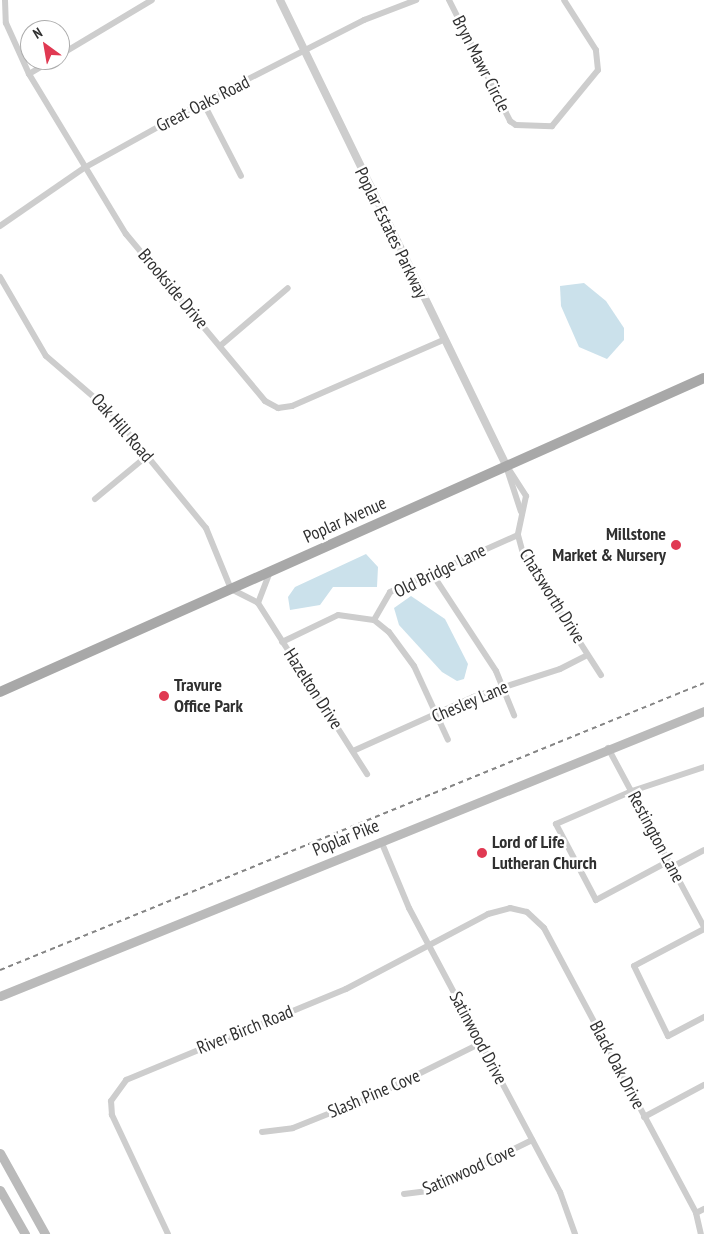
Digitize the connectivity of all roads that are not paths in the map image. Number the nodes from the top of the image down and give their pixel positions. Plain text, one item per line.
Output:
1 (5, 0) edge
2 (152, 0) edge
3 (280, 0) edge
4 (416, 0) edge
5 (449, 0) edge
6 (564, 0) edge
7 (70, 49) edge
8 (304, 53) junction
9 (36, 70) edge
10 (29, 74) junction
11 (203, 102) junction
12 (84, 168) junction
13 (241, 176) dead end
14 (0, 226) edge
15 (0, 277) edge
16 (288, 288) dead end
17 (443, 340) junction
18 (220, 346) junction
19 (704, 378) edge
20 (147, 456) junction
21 (506, 465) junction
22 (95, 499) dead end
23 (521, 514) junction
24 (518, 535) junction
25 (270, 572) junction
26 (431, 572) junction
27 (232, 589) junction
28 (258, 603) junction
29 (374, 620) junction
30 (282, 642) junction
31 (587, 655) junction
32 (601, 675) dead end
33 (502, 686) junction
34 (0, 692) edge
35 (704, 711) edge
36 (438, 714) junction
37 (514, 715) dead end
38 (448, 740) dead end
39 (608, 748) junction
40 (353, 751) junction
41 (704, 767) edge
42 (367, 774) dead end
43 (632, 791) junction
44 (381, 841) junction
45 (704, 850) edge
46 (670, 864) junction
47 (518, 909) joint
48 (704, 928) edge
49 (429, 946) junction
50 (0, 996) edge
51 (704, 1017) edge
52 (481, 1043) junction
53 (704, 1085) edge
54 (644, 1117) junction
55 (262, 1132) dead end
56 (532, 1140) junction
57 (0, 1153) edge
58 (0, 1190) edge
59 (404, 1194) dead end
60 (704, 1209) edge
61 (696, 1213) junction
62 (25, 1234) edge
63 (45, 1234) edge
64 (168, 1234) edge
65 (575, 1234) edge
66 (701, 1234) edge

1 - 10 street, Brookside Drive
2 - 7 street
3 - 8 street, Poplar Estates Parkway
4 - 8 street, Great Oaks Road
5 - 6 street, Bryn Mawr Circle
8 - 11 street, Great Oaks Road
8 - 17 street, Poplar Estates Parkway
9 - 10 street
10 - 12 street, Brookside Drive
11 - 12 street, Great Oaks Road
11 - 13 street
12 - 14 street, Great Oaks Road
12 - 18 street, Brookside Drive
15 - 20 street, Oak Hill Road
16 - 18 street
17 - 18 street, Brookside Drive
17 - 21 street, Poplar Estates Parkway
19 - 21 main road, Poplar Avenue
20 - 22 street
20 - 27 street, Oak Hill Road
21 - 23 street, Chatsworth Drive
21 - 23 street, Chatsworth Drive
21 - 25 main road, Poplar Avenue
23 - 24 street, Chatsworth Drive
24 - 26 street, Old Bridge Lane
24 - 31 street, Chatsworth Drive
25 - 27 main road, Poplar Avenue
25 - 28 street
26 - 29 street, Old Bridge Lane
26 - 33 street
27 - 28 street
27 - 34 main road, Poplar Avenue
28 - 30 street, Hazelton Drive
29 - 30 street
29 - 36 street
30 - 40 street, Hazelton Drive
31 - 32 street, Chatsworth Drive
31 - 33 street, Chesley Lane
33 - 36 street, Chesley Lane
33 - 37 street
35 - 39 main road, Poplar Pike
36 - 38 street
36 - 40 street, Chesley Lane
39 - 43 street, Restington Lane
39 - 44 main road, Poplar Pike
40 - 42 street, Hazelton Drive
41 - 43 street
43 - 46 street, Restington Lane
43 - 46 street
44 - 49 street, Satinwood Drive
44 - 50 main road, Poplar Pike
45 - 46 street
46 - 48 street, Restington Lane
47 - 49 street, River Birch Road
47 - 54 street, Black Oak Drive
48 - 51 street
49 - 52 street, Satinwood Drive
49 - 64 street, River Birch Road
52 - 55 street, Slash Pine Cove
52 - 56 street, Satinwood Drive
53 - 54 street
54 - 61 street, Black Oak Drive
56 - 59 street, Satinwood Cove
56 - 65 street, Satinwood Drive
57 - 63 main road
58 - 62 main road
60 - 61 street
61 - 66 street, Black Oak Drive

